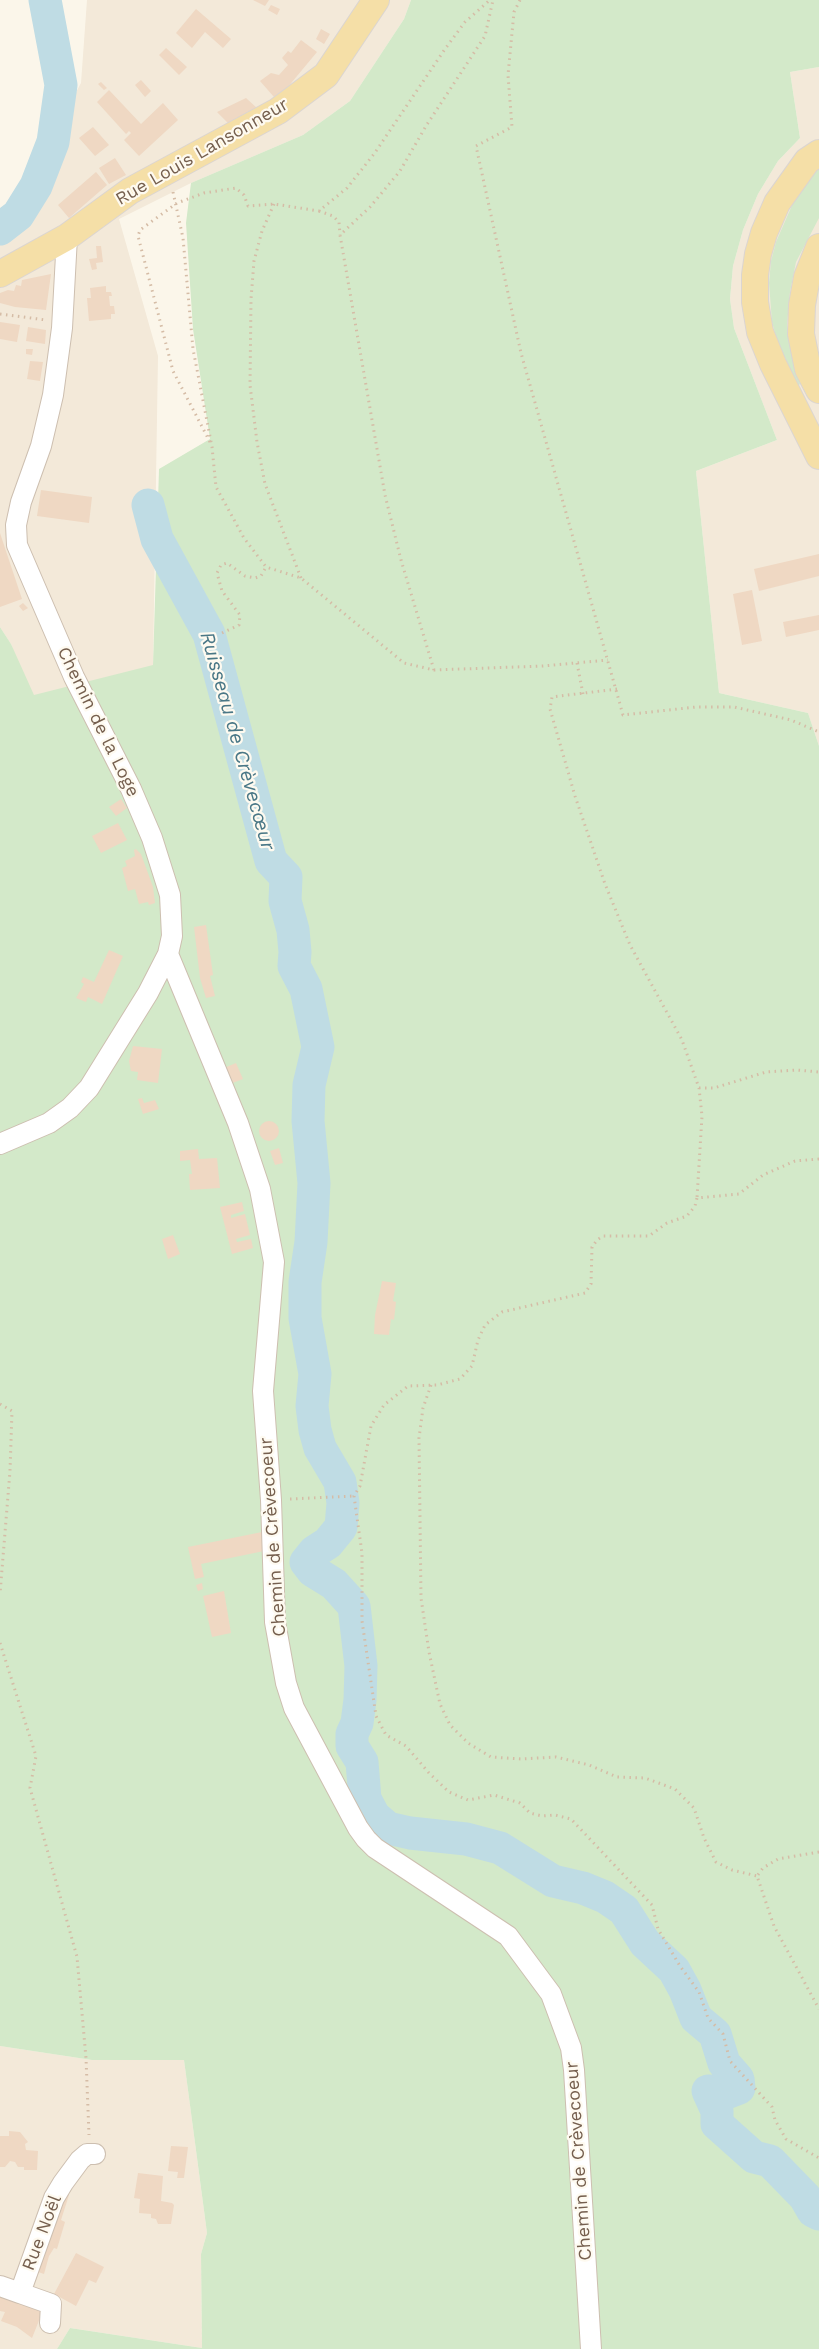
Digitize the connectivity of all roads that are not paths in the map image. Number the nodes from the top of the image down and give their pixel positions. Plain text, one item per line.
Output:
1 (376, 0) edge
2 (819, 153) edge
3 (67, 237) junction
4 (819, 247) edge
5 (1, 271) edge
6 (819, 390) edge
7 (819, 456) edge
8 (168, 954) junction
9 (0, 1144) edge
10 (91, 2154) road end
11 (0, 2286) edge
12 (20, 2293) junction
13 (50, 2323) dead end
14 (591, 2349) edge

1 - 3 main road, Rue Louis Lansonneur
2 - 7 main road
3 - 5 main road, Rue Louis Lansonneur
3 - 8 street, Chemin de la Loge
4 - 6 main road
8 - 9 street, Chemin de la Loge
8 - 14 street, Chemin de Crèvecoeur
10 - 12 street, Rue Noël
11 - 12 street, Rue Noël
12 - 13 street, Rue Noël

